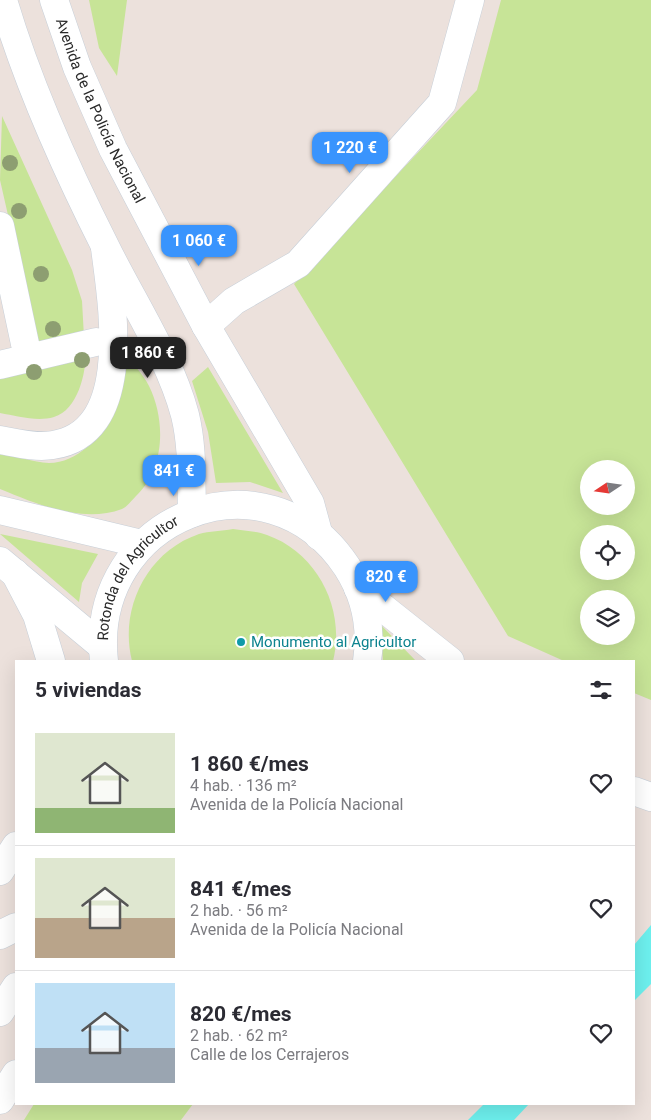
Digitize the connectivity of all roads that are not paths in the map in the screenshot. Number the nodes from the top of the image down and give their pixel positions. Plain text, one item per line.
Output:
1 (2, 0) edge
2 (54, 0) edge
3 (470, 0) edge
4 (0, 226) edge
5 (105, 246) junction
6 (206, 326) junction
7 (96, 342) dead end
8 (28, 358) junction
9 (0, 365) edge
10 (0, 440) edge
11 (0, 510) edge
12 (192, 513) junction
13 (319, 536) junction
14 (142, 544) junction
15 (8, 567) edge
16 (358, 588) junction
17 (103, 654) edge
18 (50, 660) edge
19 (366, 660) edge
20 (449, 660) edge
21 (635, 791) edge
22 (651, 797) edge
23 (15, 848) edge
24 (0, 871) edge
25 (15, 928) edge
26 (0, 935) edge
27 (15, 989) edge
28 (0, 1012) edge
29 (15, 1076) edge
30 (0, 1100) edge

1 - 5 main road
2 - 6 main road, Avenida de la Policía Nacional
3 - 6 main road
4 - 8 main road
5 - 10 main road
5 - 12 main road
6 - 13 main road, Avenida de la Policía Nacional
7 - 8 main road
8 - 9 main road
11 - 14 main road
12 - 13 main road, Rotonda del Agricultor
12 - 14 main road, Rotonda del Agricultor
13 - 16 main road, Rotonda del Agricultor
14 - 17 main road, Rotonda del Agricultor
15 - 17 main road
15 - 18 main road
16 - 19 main road, Rotonda del Agricultor
16 - 20 main road
21 - 22 main road
23 - 24 main road
25 - 26 main road
27 - 28 main road
29 - 30 main road

